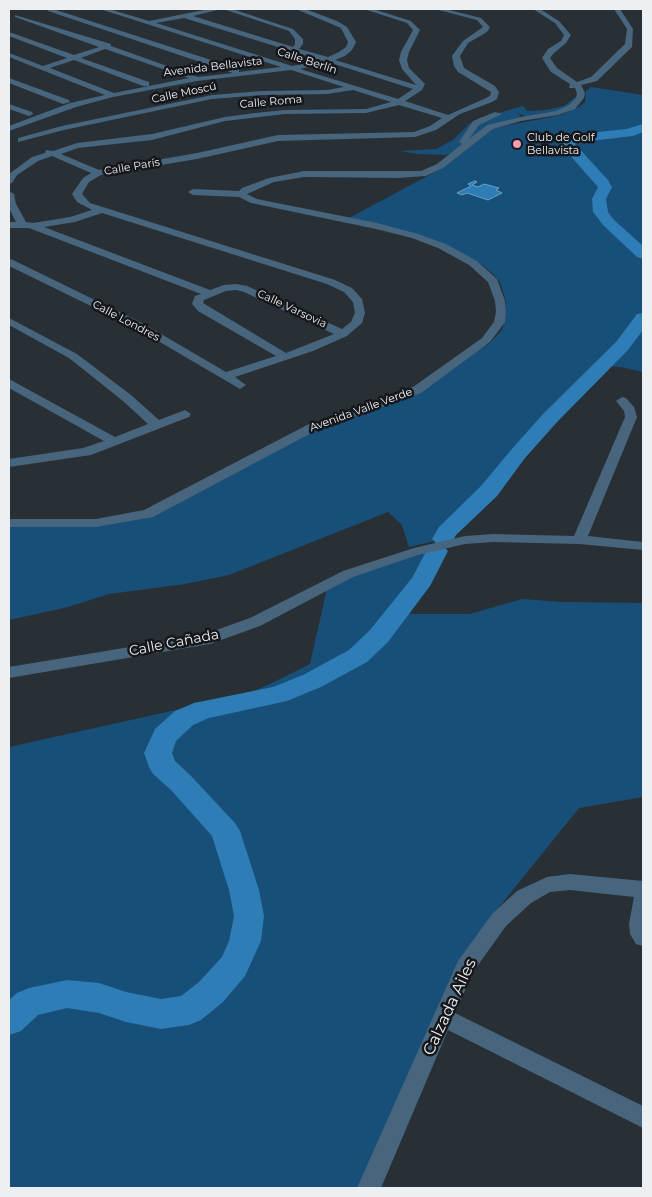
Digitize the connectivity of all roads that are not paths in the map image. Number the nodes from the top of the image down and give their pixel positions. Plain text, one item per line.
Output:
1 (13, 9) edge
2 (52, 9) edge
3 (102, 9) edge
4 (218, 9) edge
5 (226, 9) edge
6 (367, 9) edge
7 (438, 9) edge
8 (528, 9) edge
9 (536, 9) edge
10 (617, 9) edge
11 (297, 10) edge
12 (17, 13) edge
13 (186, 16) junction
14 (27, 20) junction
15 (9, 29) edge
16 (139, 29) junction
17 (9, 34) edge
18 (122, 40) dead end
19 (113, 44) dead end
20 (105, 47) junction
21 (295, 49) junction
22 (9, 56) edge
23 (74, 58) junction
24 (325, 59) junction
25 (289, 67) junction
26 (42, 68) junction
27 (236, 71) junction
28 (193, 77) junction
29 (9, 80) edge
30 (146, 84) junction
31 (575, 86) junction
32 (353, 87) junction
33 (419, 88) junction
34 (110, 94) junction
35 (66, 102) junction
36 (399, 102) junction
37 (9, 106) edge
38 (29, 114) junction
39 (517, 114) junction
40 (447, 118) junction
41 (9, 122) edge
42 (9, 129) edge
43 (9, 134) edge
44 (22, 140) junction
45 (459, 152) junction
46 (52, 153) junction
47 (98, 174) junction
48 (9, 181) edge
49 (193, 192) dead end
50 (9, 194) edge
51 (242, 194) junction
52 (101, 210) junction
53 (22, 224) junction
54 (9, 225) edge
55 (32, 226) junction
56 (9, 262) edge
57 (209, 293) junction
58 (9, 321) edge
59 (343, 334) junction
60 (284, 356) junction
61 (225, 376) junction
62 (9, 383) edge
63 (240, 385) dead end
64 (622, 401) dead end
65 (185, 414) dead end
66 (156, 424) junction
67 (115, 442) junction
68 (12, 461) edge
69 (9, 523) edge
70 (579, 540) junction
71 (643, 546) edge
72 (9, 673) edge
73 (643, 889) edge
74 (643, 898) edge
75 (643, 938) edge
76 (444, 1018) junction
77 (643, 1116) edge
78 (370, 1188) edge

1 - 12 street
2 - 14 street
2 - 16 street
3 - 16 street, Calle Berlín
4 - 13 street
5 - 21 street
6 - 33 street
7 - 40 street, Calle París
8 - 31 street
9 - 31 street
10 - 31 street
11 - 24 street, Avenida Bellavista
11 - 24 street, Avenida Bellavista
12 - 14 street
13 - 16 street
13 - 21 street
14 - 15 street
14 - 20 street
16 - 18 street
16 - 25 street, Calle Berlín
16 - 27 street
17 - 23 street
19 - 20 street
20 - 23 street
20 - 28 street
21 - 24 street
22 - 26 street
23 - 26 street
23 - 30 street
24 - 25 street, Avenida Bellavista
24 - 33 street
25 - 27 street, Avenida Bellavista
25 - 28 street, Avenida Bellavista
25 - 32 street, Calle Berlín
26 - 34 street
27 - 28 street, Avenida Bellavista
28 - 30 street, Avenida Bellavista
28 - 34 street, Avenida Bellavista
29 - 35 street
30 - 34 street, Avenida Bellavista
31 - 39 street
32 - 36 street, Calle Berlín
32 - 44 street, Calle Moscú
33 - 36 street, Calle Roma
34 - 35 street, Avenida Bellavista
34 - 42 street, Avenida Bellavista
35 - 38 street, Avenida Bellavista
36 - 40 street, Calle Berlín
36 - 46 street, Calle Roma
37 - 38 street
38 - 41 street, Avenida Bellavista
39 - 45 street
39 - 45 street
40 - 47 street, Calle París
43 - 44 street
44 - 46 street
45 - 51 street
46 - 47 street
46 - 48 street, Calle Roma
47 - 52 street, Calle París
49 - 51 street
50 - 53 street
51 - 69 street, Avenida Valle Verde
52 - 55 street
52 - 59 street, Calle París
53 - 54 street
53 - 55 street
55 - 57 street
56 - 61 street, Calle Londres
57 - 59 street, Calle Varsovia
57 - 60 street
58 - 66 street
59 - 60 street, Calle París
60 - 61 street, Calle París
61 - 63 street, Calle Londres
62 - 67 street
64 - 70 street
65 - 66 street
66 - 67 street
67 - 68 street
70 - 71 street, Calle Cañada
70 - 72 street, Calle Cañada
73 - 76 street, Calzada Ailes
74 - 75 street
76 - 77 street
76 - 78 street, Calzada Ailes

